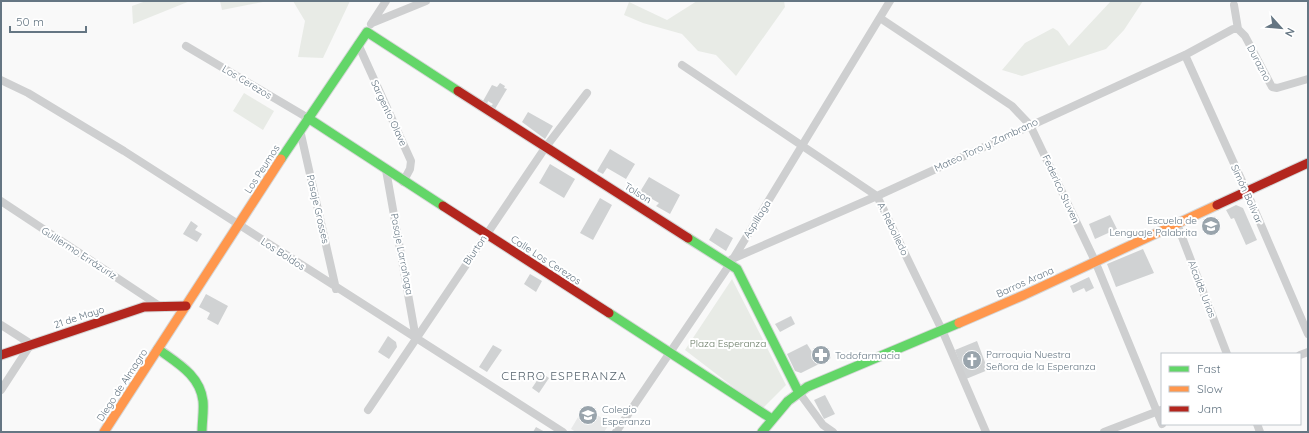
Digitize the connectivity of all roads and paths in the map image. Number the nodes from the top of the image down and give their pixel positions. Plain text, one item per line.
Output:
1 (386, 1) edge
2 (426, 1) edge
3 (890, 1) edge
4 (1234, 4) dead end
5 (880, 18) junction
6 (372, 23) junction
7 (1238, 29) junction
8 (367, 32) junction
9 (358, 44) junction
10 (186, 46) dead end
11 (1185, 55) junction
12 (682, 65) dead end
13 (1308, 79) edge
14 (1, 80) edge
15 (587, 93) dead end
16 (308, 118) junction
17 (1030, 125) junction
18 (300, 130) junction
19 (802, 146) junction
20 (545, 148) junction
21 (1308, 163) edge
22 (386, 170) junction
23 (403, 182) junction
24 (1246, 190) junction
25 (877, 196) junction
26 (1, 201) edge
27 (1177, 224) junction
28 (238, 225) junction
29 (486, 234) junction
30 (1095, 261) junction
31 (731, 262) junction
32 (336, 288) junction
33 (161, 306) junction
34 (186, 306) junction
35 (175, 323) junction
36 (1, 325) edge
37 (942, 330) junction
38 (1308, 334) edge
39 (416, 339) junction
40 (31, 344) junction
41 (158, 349) junction
42 (670, 353) junction
43 (1227, 353) edge
44 (1, 355) edge
45 (1, 390) edge
46 (798, 391) junction
47 (368, 410) dead end
48 (1160, 411) edge
49 (772, 419) junction
50 (104, 432) edge
51 (202, 432) edge
52 (563, 432) edge
53 (616, 432) edge
54 (762, 432) edge
55 (833, 432) edge
56 (986, 432) edge
57 (1104, 432) edge

1 - 6 street, Los Peumos
2 - 6 street
3 - 5 street, Aspillaga
4 - 7 street, Durazno
5 - 17 street, Federico Stuven
5 - 19 street, Aspillaga
6 - 8 street, Los Peumos
7 - 11 street, Mateo Toro y Zambrano
7 - 13 street, Durazno
8 - 9 street, Los Peumos
8 - 20 street, Tolson
9 - 16 street, Los Peumos
9 - 23 street, Sargento Olave
10 - 16 street, Los Cerezos
11 - 17 street, Mateo Toro y Zambrano
11 - 24 street, Simón Bolívar
12 - 19 street, A. Rebolledo
14 - 28 street, Los Boldos
15 - 20 street, Blurton
16 - 18 street, Los Peumos
16 - 22 street, Calle Los Cerezos
17 - 25 street, Mateo Toro y Zambrano
17 - 30 street, Federico Stuven
18 - 28 street, Los Peumos
18 - 32 street, Pasaje Grosses
19 - 25 street, A. Rebolledo
19 - 31 street, Aspillaga
20 - 29 street, Blurton
20 - 31 street, Tolson
21 - 24 street, Barros Arana
22 - 23 street, Calle Los Cerezos
22 - 39 street, Pasaje Larrañaga
23 - 29 street, Calle Los Cerezos
24 - 27 street, Barros Arana
24 - 38 street, Simón Bolívar
25 - 31 street, Mateo Toro y Zambrano
25 - 37 street, A. Rebolledo
26 - 33 street, Guillermo Errázuriz
27 - 30 street, Barros Arana
27 - 43 street, Alcalde Urias
28 - 32 street, Los Boldos
28 - 34 street, Los Peumos
29 - 39 street, Blurton
29 - 42 street, Calle Los Cerezos
30 - 37 street, Barros Arana
30 - 48 street, Federico Stuven
31 - 42 street, Aspillaga
31 - 46 street, Tolson
32 - 39 street, Los Boldos
33 - 34 street, 21 de Mayo
33 - 35 street
33 - 40 street, 21 de Mayo
34 - 35 street, Los Peumos
35 - 41 street, Los Peumos
36 - 40 street
37 - 46 street, Barros Arana
37 - 56 street, A. Rebolledo
39 - 47 street, Blurton
39 - 52 street, Los Boldos
40 - 44 street, 21 de Mayo
40 - 45 street
41 - 50 street, Diego de Almagro
41 - 51 street
42 - 49 street, Calle Los Cerezos
42 - 53 street, Aspillaga
46 - 49 street, Barros Arana
46 - 55 street, Tolson
48 - 57 street
49 - 54 street, Barros Arana

